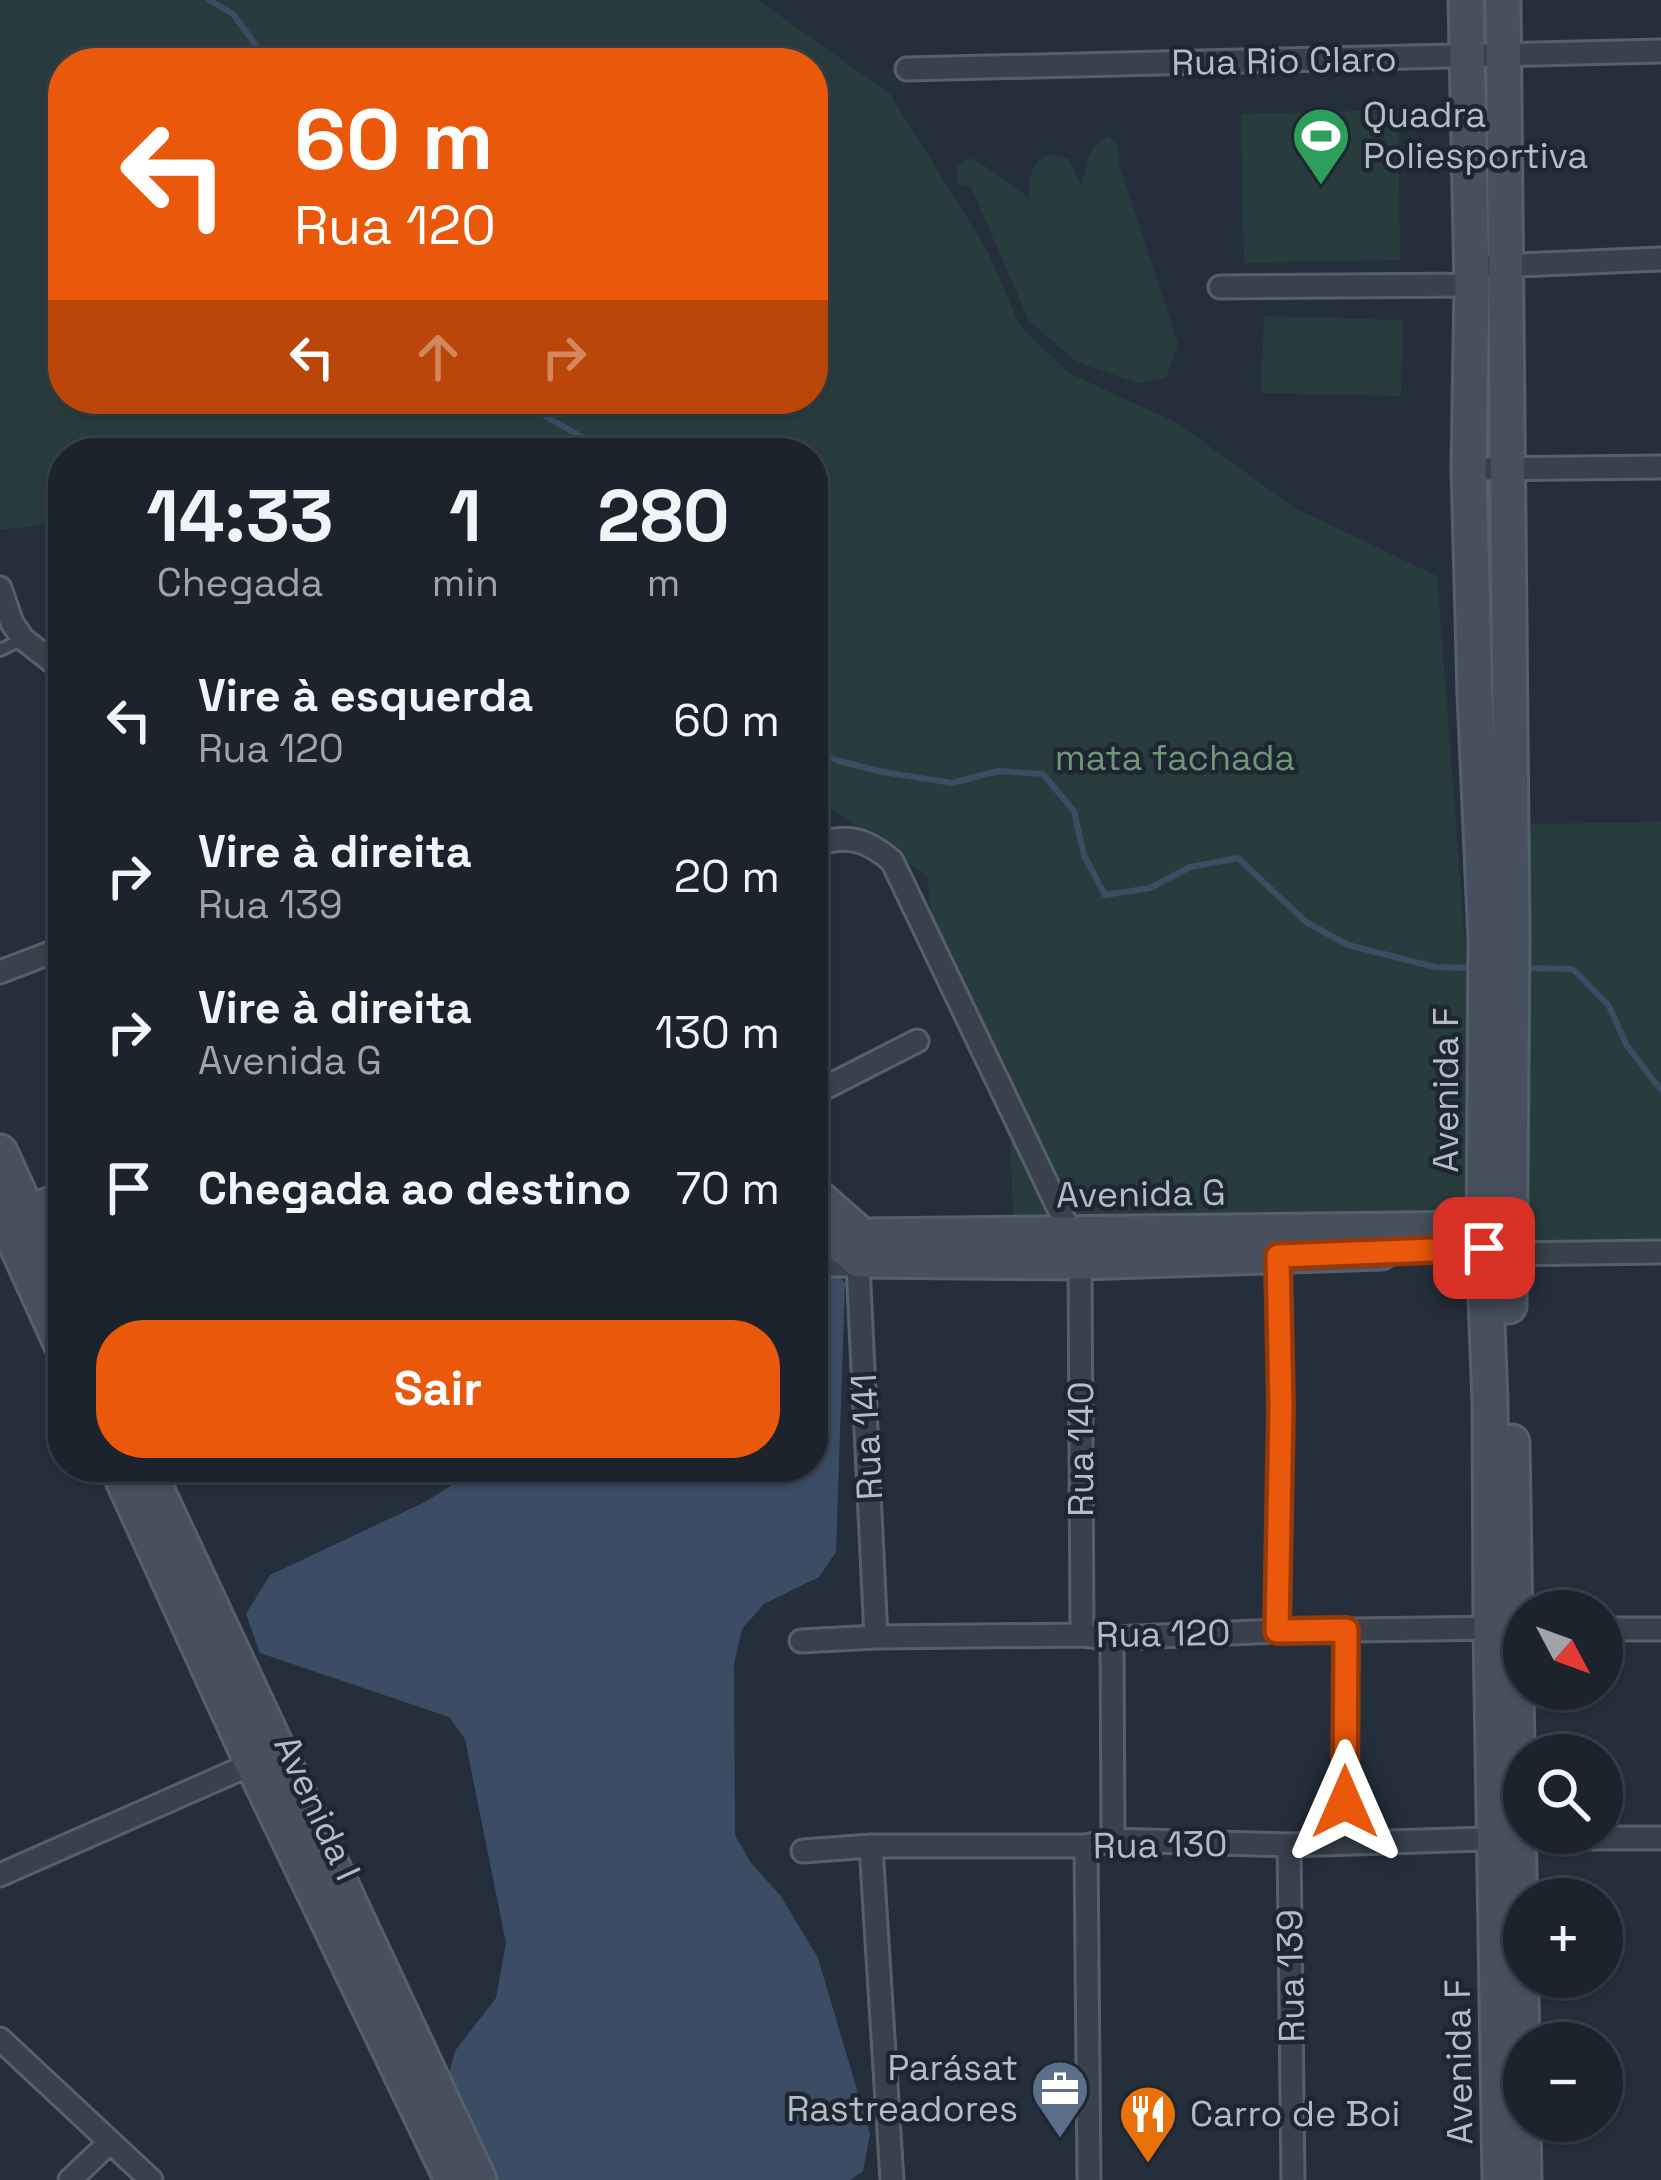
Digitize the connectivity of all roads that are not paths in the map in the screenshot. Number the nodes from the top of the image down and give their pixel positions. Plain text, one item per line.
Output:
1 (1466, 0) edge
2 (1503, 0) edge
3 (1661, 51) edge
4 (1503, 56) junction
5 (1466, 57) junction
6 (908, 69) dead end
7 (1661, 259) edge
8 (1505, 265) junction
9 (1471, 276) junction
10 (1220, 287) dead end
11 (1661, 467) edge
12 (1469, 469) junction
13 (1508, 469) junction
14 (0, 588) edge
15 (23, 639) junction
16 (0, 650) edge
17 (48, 658) edge
18 (828, 840) edge
19 (1499, 939) junction
20 (48, 954) edge
21 (0, 972) edge
22 (916, 1041) dead end
23 (828, 1086) edge
24 (0, 1152) edge
25 (48, 1187) edge
26 (48, 1203) edge
27 (9, 1212) edge
28 (828, 1212) edge
29 (828, 1232) edge
30 (1492, 1244) junction
31 (1076, 1248) junction
32 (1661, 1252) edge
33 (860, 1254) junction
34 (1278, 1256) junction
35 (828, 1261) edge
36 (48, 1268) edge
37 (48, 1310) edge
38 (125, 1482) edge
39 (152, 1482) edge
40 (1507, 1590) edge
41 (1503, 1628) edge
42 (1623, 1629) edge
43 (1661, 1629) edge
44 (1346, 1630) junction
45 (1277, 1631) junction
46 (1082, 1635) junction
47 (876, 1637) junction
48 (1112, 1638) junction
49 (801, 1641) dead end
50 (266, 1758) junction
51 (1345, 1802) dead end
52 (1503, 1838) edge
53 (1623, 1838) edge
54 (1661, 1838) edge
55 (1113, 1840) junction
56 (1289, 1845) junction
57 (871, 1846) junction
58 (1086, 1846) junction
59 (803, 1851) dead end
60 (1506, 1854) edge
61 (1507, 1854) edge
62 (0, 1875) edge
63 (0, 2039) edge
64 (110, 2143) junction
65 (70, 2180) edge
66 (151, 2180) edge
67 (452, 2180) edge
68 (479, 2180) edge
69 (892, 2180) edge
70 (1089, 2180) edge
71 (1293, 2180) edge
72 (1500, 2180) edge
73 (1524, 2180) edge

1 - 5 main road, Avenida F
2 - 4 main road, Avenida F
3 - 4 street, Rua Rio Claro
4 - 5 street, Rua Rio Claro
4 - 8 main road, Avenida F
5 - 6 street, Rua Rio Claro
5 - 9 main road, Avenida F
7 - 8 street
8 - 9 street
8 - 13 main road, Avenida F
9 - 10 street
9 - 12 main road, Avenida F
11 - 13 street
12 - 13 street
12 - 19 main road, Avenida F
13 - 19 main road, Avenida F
14 - 15 street
15 - 16 lane
15 - 17 street
18 - 31 street
19 - 30 main road, Avenida F
20 - 21 street
22 - 23 street
24 - 27 main road
25 - 27 main road
26 - 27 main road
27 - 36 main road
27 - 37 main road
28 - 33 main road
29 - 33 main road
30 - 31 main road, Avenida G
30 - 32 street, Avenida G
30 - 34 main road, Avenida G
30 - 40 main road, Avenida F
31 - 33 main road, Avenida G
31 - 34 main road, Avenida G
31 - 46 street, Rua 140
33 - 35 street
33 - 47 street, Rua 141
34 - 45 street
38 - 50 main road, Avenida I
39 - 50 main road, Avenida I
41 - 44 street, Rua 120
42 - 43 street
44 - 45 street, Rua 120
44 - 51 street
45 - 48 street, Rua 120
46 - 47 street, Rua 120
46 - 48 street, Rua 120
47 - 49 street, Rua 120
48 - 55 street
50 - 62 street
50 - 67 main road, Avenida I
50 - 68 main road, Avenida I
52 - 56 street, Rua 130
53 - 54 street, Rua 130
55 - 56 street, Rua 130
55 - 58 street, Rua 130
56 - 71 street, Rua 139
57 - 58 street, Rua 130
57 - 59 street, Rua 130
57 - 69 street
58 - 70 street
60 - 72 main road, Avenida F
61 - 73 main road, Avenida F
63 - 64 street
64 - 65 street
64 - 66 street

